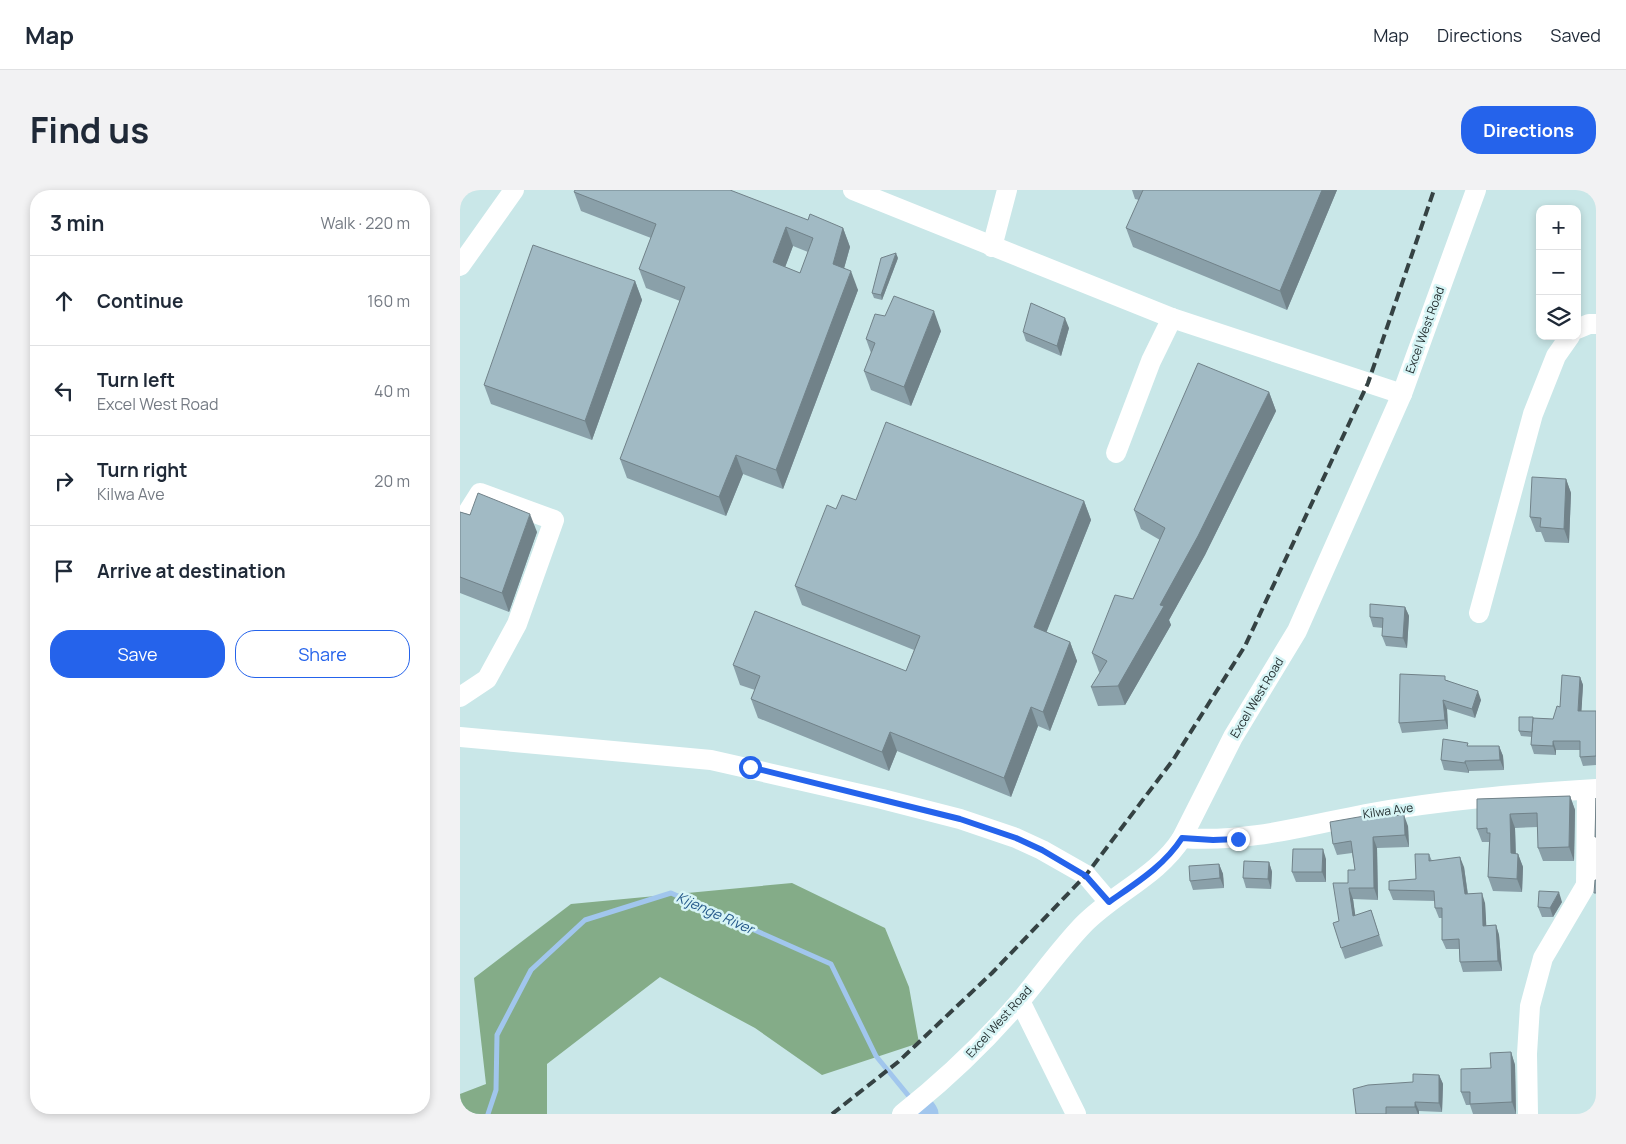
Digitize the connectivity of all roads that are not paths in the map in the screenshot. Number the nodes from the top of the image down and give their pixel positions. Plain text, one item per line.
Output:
1 (514, 190) edge
2 (852, 190) edge
3 (1007, 190) edge
4 (1476, 190) edge
5 (992, 247) junction
6 (460, 266) edge
7 (1172, 318) junction
8 (1596, 324) edge
9 (1581, 327) edge
10 (1567, 340) edge
11 (1402, 394) junction
12 (1116, 453) dead end
13 (460, 516) edge
14 (1479, 613) dead end
15 (460, 697) edge
16 (460, 737) edge
17 (1591, 790) edge
18 (1182, 838) junction
19 (1109, 902) junction
20 (1020, 1001) junction
21 (902, 1114) edge
22 (1076, 1114) edge
23 (1528, 1114) edge

1 - 6 street
2 - 5 street
3 - 5 street
4 - 11 street, Excel West Road
5 - 7 street
7 - 11 street
7 - 12 street
8 - 9 street
10 - 14 street
11 - 18 street, Excel West Road
13 - 15 street
16 - 19 street
17 - 18 street, Kilwa Ave
17 - 23 street
18 - 19 street, Excel West Road
19 - 20 street, Excel West Road
20 - 21 street, Excel West Road
20 - 22 street

